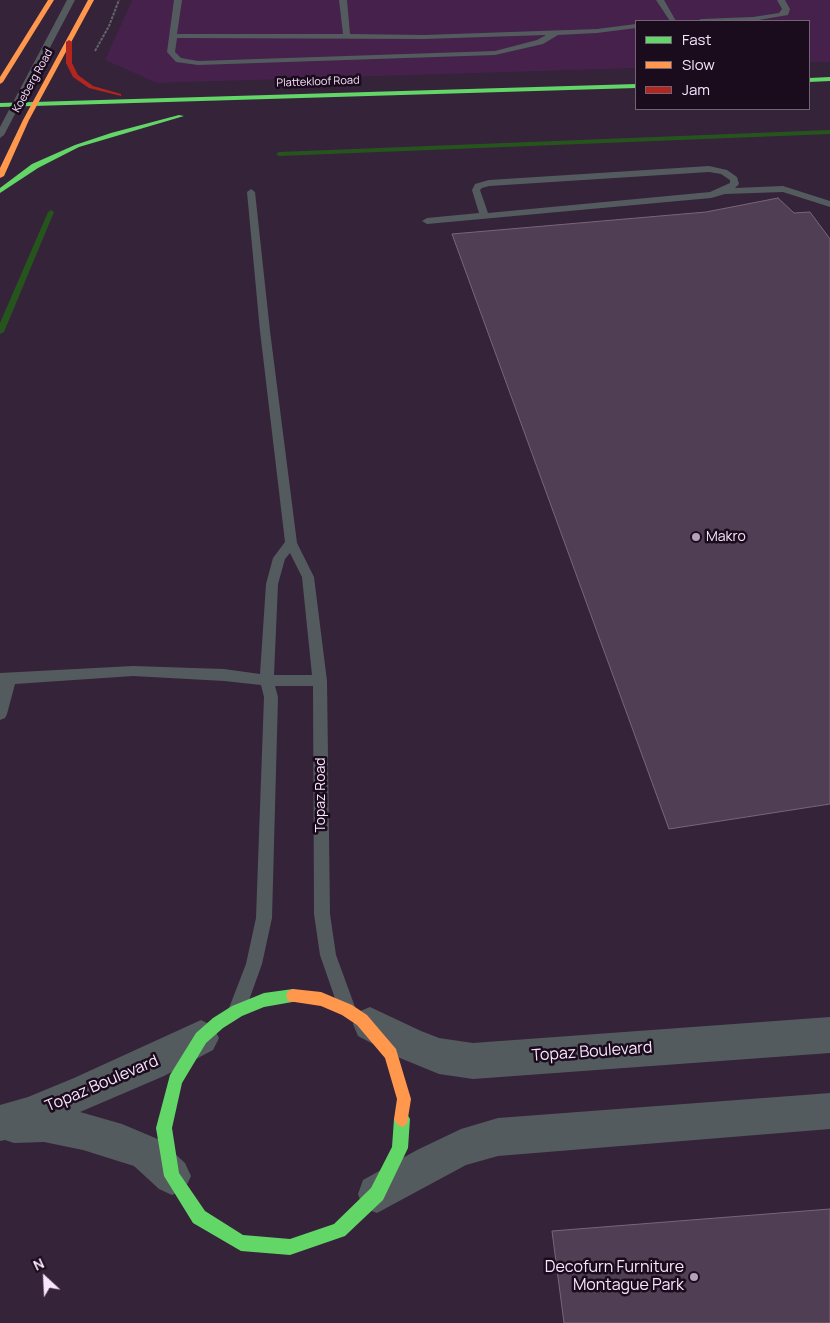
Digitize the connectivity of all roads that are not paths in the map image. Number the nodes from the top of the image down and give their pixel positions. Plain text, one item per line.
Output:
1 (51, 0) edge
2 (71, 0) edge
3 (91, 0) edge
4 (178, 0) edge
5 (343, 0) edge
6 (660, 0) edge
7 (781, 0) edge
8 (672, 20) edge
9 (728, 20) edge
10 (635, 26) edge
11 (556, 32) junction
12 (173, 36) junction
13 (347, 37) junction
14 (69, 42) junction
15 (810, 80) edge
16 (830, 80) edge
17 (0, 82) edge
18 (635, 86) edge
19 (155, 101) junction
20 (34, 104) junction
21 (0, 105) edge
22 (15, 105) junction
23 (133, 118) dead end
24 (4, 120) edge
25 (31, 120) junction
26 (0, 135) edge
27 (0, 176) edge
28 (0, 191) edge
29 (724, 191) junction
30 (251, 192) dead end
31 (830, 204) edge
32 (484, 215) junction
33 (427, 221) dead end
34 (291, 543) junction
35 (4, 679) edge
36 (267, 680) junction
37 (320, 681) junction
38 (0, 714) edge
39 (237, 1011) junction
40 (355, 1015) junction
41 (830, 1035) edge
42 (201, 1038) junction
43 (830, 1111) edge
44 (0, 1124) edge
45 (172, 1176) junction
46 (378, 1194) junction

1 - 17 main road, Koeberg Road
2 - 22 lane
3 - 14 main road, Koeberg Road
4 - 12 lane
5 - 13 lane
6 - 8 lane
7 - 9 lane
10 - 11 lane
11 - 12 lane
11 - 13 lane
12 - 13 lane
14 - 19 main road
14 - 20 main road, Koeberg Road
15 - 16 main road
18 - 19 main road, Plattekloof Road
19 - 20 main road, Plattekloof Road
20 - 22 main road, Plattekloof Road
20 - 25 main road, Koeberg Road
21 - 22 main road, Plattekloof Road
22 - 24 lane
23 - 28 main road
24 - 25 main road
24 - 26 lane
25 - 27 main road, Koeberg Road
29 - 31 lane
29 - 32 lane
29 - 32 lane
30 - 34 lane, Topaz Road
32 - 33 lane
34 - 36 lane
34 - 37 lane, Topaz Road
35 - 36 lane
35 - 38 lane
36 - 37 lane
36 - 39 lane
37 - 40 lane, Topaz Road
39 - 40 main road
39 - 42 main road
40 - 41 street, Topaz Boulevard
40 - 46 main road
42 - 44 street, Topaz Boulevard
42 - 45 main road
43 - 46 street
44 - 45 street, Topaz Boulevard
45 - 46 main road

